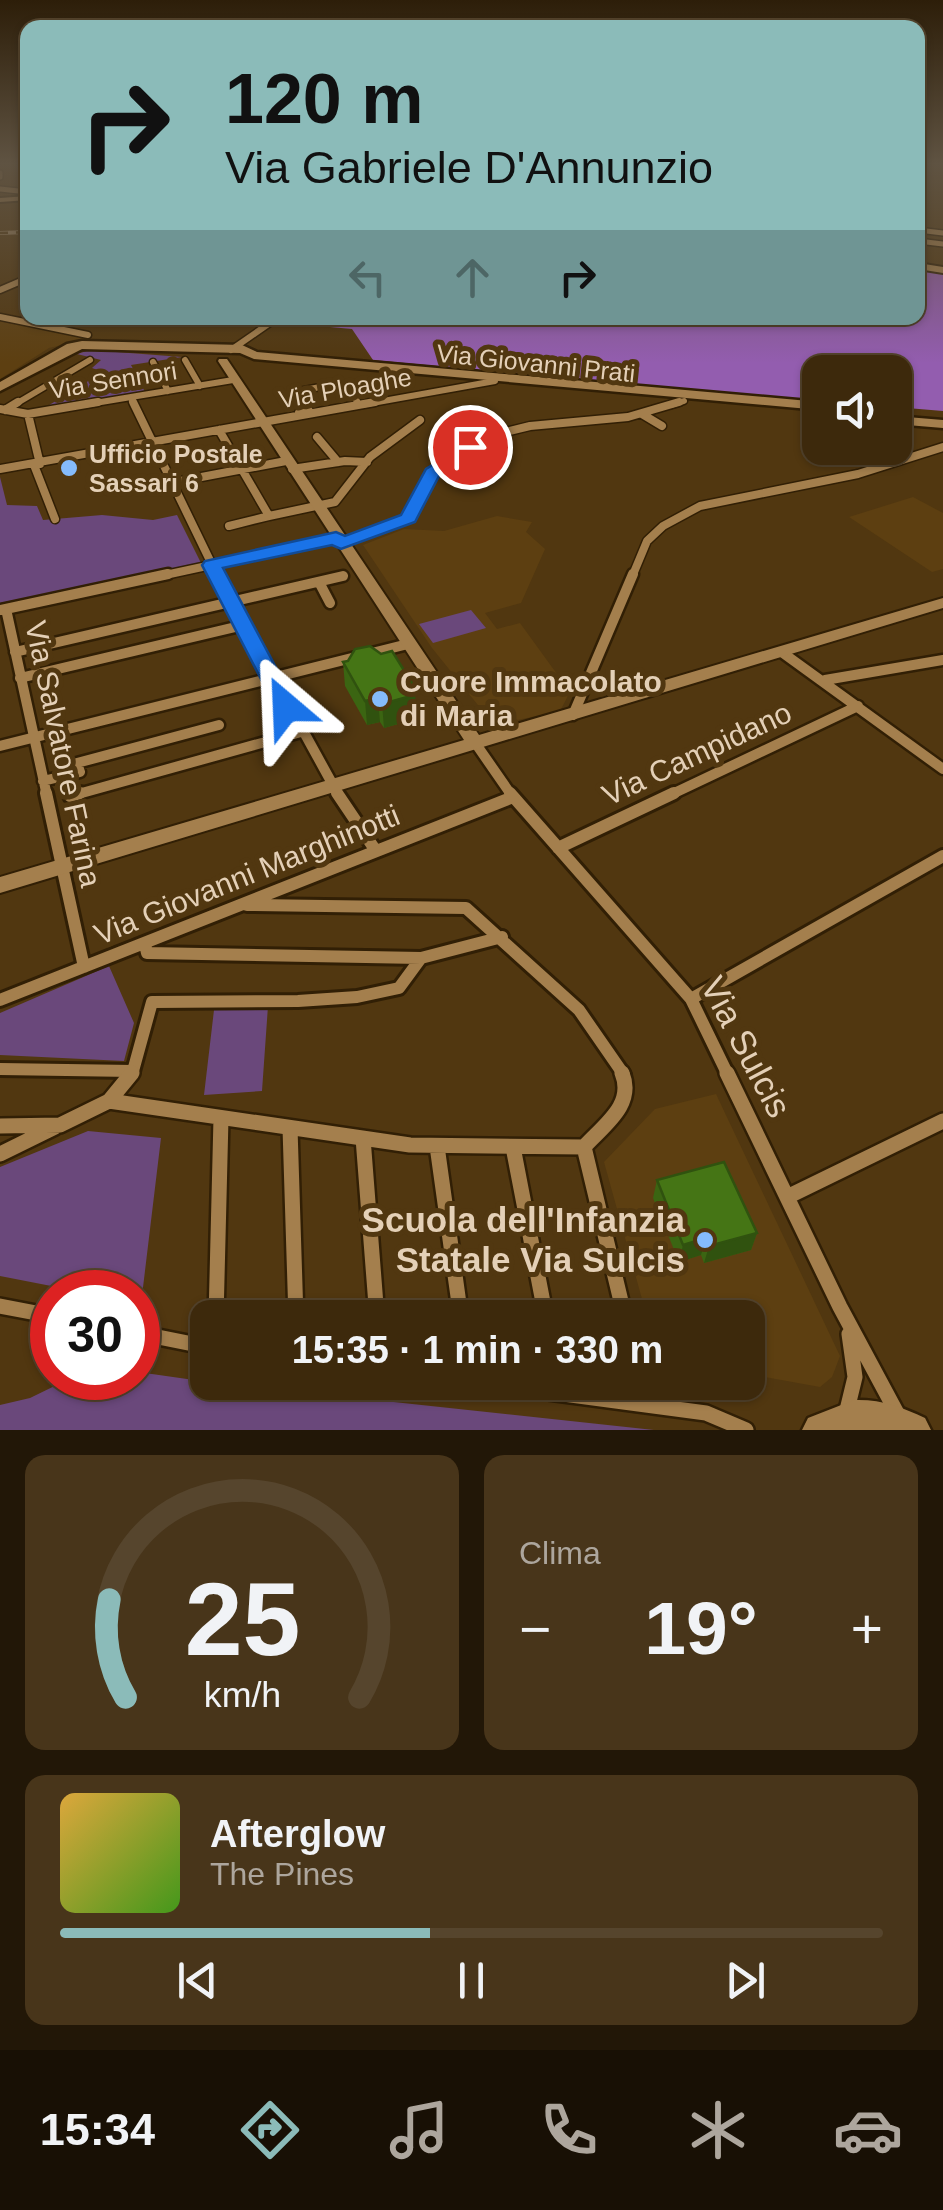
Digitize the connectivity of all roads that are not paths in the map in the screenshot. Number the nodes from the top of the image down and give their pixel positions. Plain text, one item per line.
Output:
1 (39, 325) edge
2 (270, 325) edge
3 (88, 335) dead end
4 (236, 358) junction
5 (90, 360) dead end
6 (185, 360) dead end
7 (153, 362) dead end
8 (495, 381) junction
9 (200, 386) junction
10 (0, 387) edge
11 (168, 391) junction
12 (131, 397) junction
13 (684, 400) junction
14 (357, 401) dead end
15 (802, 408) edge
16 (2, 409) edge
17 (802, 409) edge
18 (912, 413) edge
19 (28, 414) junction
20 (642, 414) junction
21 (943, 416) edge
22 (420, 420) dead end
23 (260, 421) junction
24 (912, 421) edge
25 (943, 424) edge
26 (662, 426) dead end
27 (219, 430) junction
28 (318, 437) dead end
29 (150, 444) junction
30 (943, 447) edge
31 (338, 462) junction
32 (367, 462) junction
33 (37, 464) junction
34 (289, 465) junction
35 (0, 469) edge
36 (242, 469) junction
37 (170, 482) junction
38 (316, 506) junction
39 (269, 516) junction
40 (55, 519) dead end
41 (229, 526) dead end
42 (339, 541) junction
43 (212, 565) junction
44 (343, 576) dead end
45 (320, 582) junction
46 (232, 602) junction
47 (330, 603) dead end
48 (943, 603) edge
49 (3, 610) edge
50 (244, 625) junction
51 (408, 644) junction
52 (15, 652) junction
53 (783, 653) junction
54 (943, 660) edge
55 (20, 678) junction
56 (272, 678) junction
57 (825, 680) junction
58 (858, 706) junction
59 (573, 715) junction
60 (219, 725) dead end
61 (301, 732) junction
62 (34, 737) junction
63 (476, 744) junction
64 (0, 746) edge
65 (943, 769) edge
66 (43, 781) junction
67 (329, 784) junction
68 (70, 796) dead end
69 (513, 797) junction
70 (558, 848) junction
71 (376, 851) junction
72 (943, 856) edge
73 (61, 866) junction
74 (0, 885) edge
75 (240, 905) junction
76 (502, 937) junction
77 (146, 944) junction
78 (421, 958) junction
79 (84, 967) junction
80 (691, 999) junction
81 (0, 1000) edge
82 (0, 1069) edge
83 (133, 1071) junction
84 (109, 1101) junction
85 (221, 1118) junction
86 (943, 1121) edge
87 (60, 1125) junction
88 (0, 1126) edge
89 (290, 1128) junction
90 (362, 1138) junction
91 (437, 1146) junction
92 (513, 1146) junction
93 (584, 1147) junction
94 (0, 1154) edge
95 (787, 1197) junction
96 (216, 1300) edge
97 (295, 1300) edge
98 (376, 1300) edge
99 (458, 1300) edge
100 (543, 1300) edge
101 (622, 1300) edge
102 (0, 1306) edge
103 (30, 1312) edge
104 (844, 1314) junction
105 (160, 1337) edge
106 (190, 1343) edge
107 (618, 1400) edge
108 (646, 1400) edge
109 (647, 1406) junction
110 (832, 1424) edge
111 (729, 1425) edge
112 (910, 1428) edge
113 (746, 1430) edge

1 - 3 street
2 - 4 street
4 - 8 main road, Via Giovanni Prati
4 - 9 street, Via Sennori
4 - 10 main road, Via Giovanni Prati
4 - 15 main road, Via Giovanni Prati
4 - 23 street
5 - 16 street
6 - 9 street
7 - 11 street
8 - 13 main road, Via Giovanni Prati
8 - 23 street, Via Ploaghe
9 - 11 street, Via Sennori
11 - 12 street, Via Sennori
12 - 19 street, Via Sennori
12 - 29 street
13 - 17 main road, Via Giovanni Prati
13 - 20 street
14 - 23 street
16 - 19 street, Via Sennori
18 - 21 main road
19 - 33 street
20 - 26 street
20 - 42 street
22 - 32 street
23 - 27 street
23 - 34 street
24 - 25 main road
27 - 29 street
27 - 36 street
28 - 31 street, Via Ploaghe
29 - 33 street
29 - 37 street
30 - 59 street
31 - 32 street
31 - 34 street
32 - 38 street
33 - 35 street
33 - 40 street
34 - 36 street
34 - 38 street
36 - 37 street
36 - 39 street
37 - 43 street
38 - 39 street
38 - 42 street
39 - 41 street
42 - 43 street
42 - 51 street
43 - 46 street
43 - 49 street
44 - 45 street
45 - 46 street
45 - 47 street
46 - 50 street
46 - 52 street
48 - 53 street
49 - 52 street, Via Salvatore Farina
50 - 55 street
50 - 56 street
51 - 56 street
51 - 63 street
52 - 55 street, Via Salvatore Farina
53 - 57 street
53 - 59 street
54 - 57 street
55 - 62 street, Via Salvatore Farina
56 - 61 street
56 - 62 street
57 - 58 street
58 - 65 street
58 - 70 street, Via Campidano
59 - 63 street
60 - 66 street
61 - 67 street
61 - 68 street
62 - 64 street
62 - 66 street, Via Salvatore Farina
63 - 67 street
63 - 69 street, Via Sulcis
66 - 73 street, Via Salvatore Farina
67 - 71 street
67 - 73 street
69 - 70 street, Via Sulcis
69 - 71 street, Via Giovanni Marghinotti
70 - 80 street, Via Sulcis
71 - 75 street, Via Giovanni Marghinotti
72 - 80 street
73 - 74 street
73 - 79 street, Via Salvatore Farina
75 - 76 street
75 - 77 street, Via Giovanni Marghinotti
76 - 78 street
76 - 93 street
77 - 78 street
77 - 79 street, Via Giovanni Marghinotti
78 - 83 street
79 - 81 street, Via Giovanni Marghinotti
80 - 95 street, Via Sulcis
82 - 83 street
83 - 84 street
84 - 85 street
84 - 87 street
85 - 89 street
85 - 96 street
86 - 95 street
87 - 88 street
87 - 94 street
89 - 90 street
89 - 97 street
90 - 91 street
90 - 98 street
91 - 92 street
91 - 99 street
92 - 93 street
92 - 100 street
93 - 101 street
95 - 104 street, Via Sulcis
102 - 103 street
104 - 110 street, Via Sulcis
104 - 112 street, Via Sulcis
105 - 106 street
107 - 109 street
108 - 109 street
109 - 111 street
110 - 112 main road
111 - 113 street

